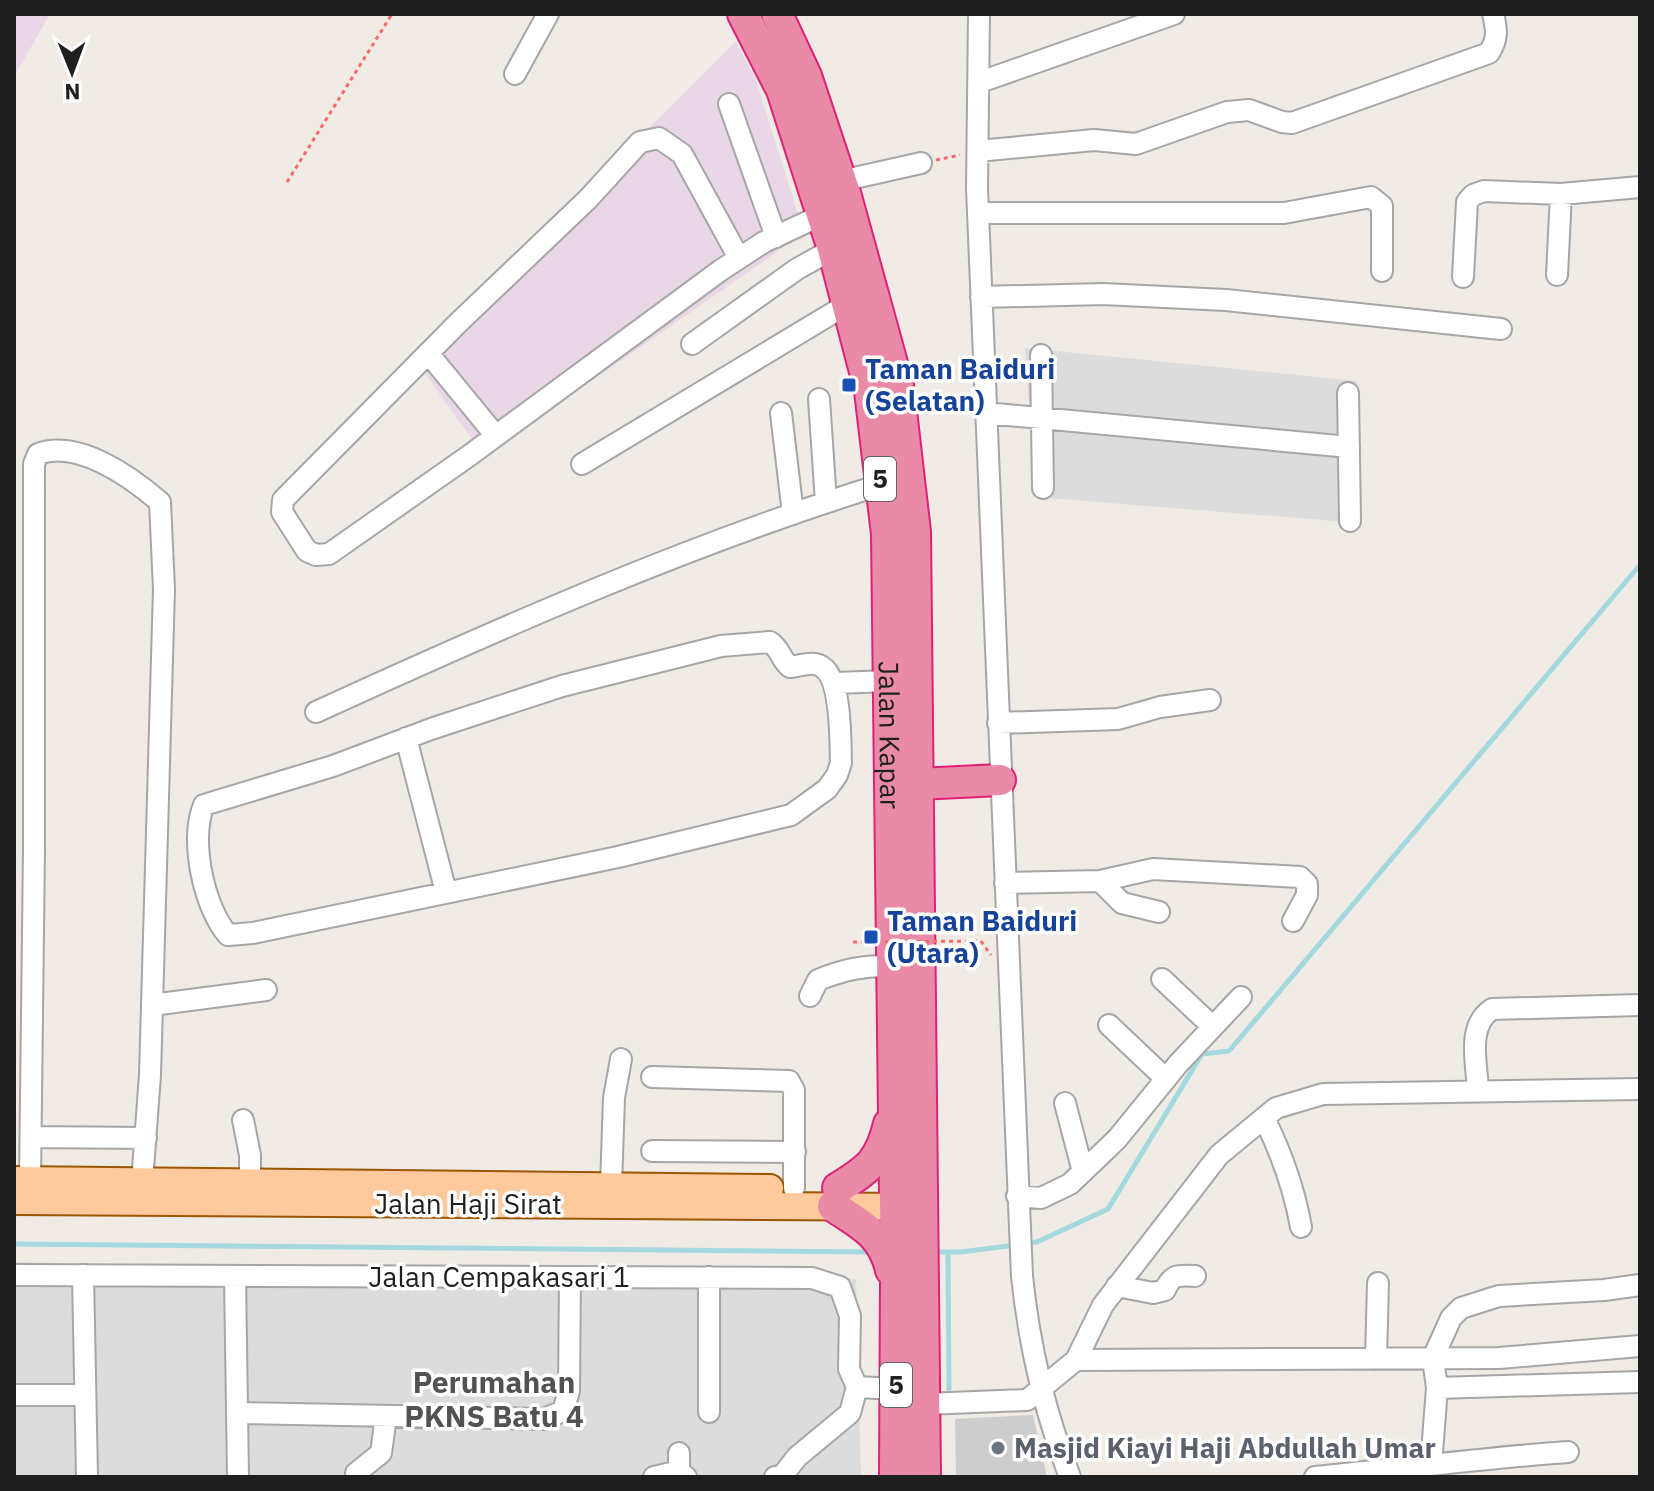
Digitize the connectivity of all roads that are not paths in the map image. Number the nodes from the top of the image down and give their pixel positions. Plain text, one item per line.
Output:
1 (548, 14) edge
2 (743, 14) edge
3 (777, 14) edge
4 (979, 14) edge
5 (1174, 14) edge
6 (1493, 14) edge
7 (515, 74) dead end
8 (980, 82) junction
9 (729, 104) dead end
10 (978, 151) junction
11 (921, 163) road end
12 (841, 181) junction
13 (1640, 187) edge
14 (1561, 194) junction
15 (978, 213) junction
16 (822, 215) junction
17 (776, 237) junction
18 (833, 249) junction
19 (739, 258) junction
20 (1382, 271) dead end
21 (1557, 275) dead end
22 (1463, 277) dead end
23 (981, 297) junction
24 (846, 305) junction
25 (1501, 329) dead end
26 (692, 344) dead end
27 (428, 353) junction
28 (1041, 355) dead end
29 (1348, 393) dead end
30 (819, 399) dead end
31 (781, 413) dead end
32 (986, 413) junction
33 (1042, 419) junction
34 (496, 436) junction
35 (1349, 447) junction
36 (582, 464) dead end
37 (880, 485) junction
38 (1043, 488) dead end
39 (826, 502) junction
40 (793, 514) junction
41 (1350, 521) dead end
42 (889, 681) junction
43 (836, 683) junction
44 (1210, 700) dead end
45 (316, 712) dead end
46 (998, 723) junction
47 (406, 738) junction
48 (988, 781) junction
49 (930, 784) junction
50 (1100, 881) junction
51 (1005, 883) junction
52 (446, 892) junction
53 (1159, 912) dead end
54 (1293, 921) dead end
55 (905, 965) junction
56 (1162, 979) dead end
57 (266, 990) dead end
58 (810, 996) dead end
59 (1241, 997) dead end
60 (152, 1005) junction
61 (1640, 1005) edge
62 (1109, 1025) dead end
63 (1213, 1027) junction
64 (621, 1059) dead end
65 (652, 1077) dead end
66 (1166, 1079) junction
67 (1640, 1089) edge
68 (1478, 1090) junction
69 (894, 1101) junction
70 (1065, 1103) dead end
71 (1264, 1118) junction
72 (243, 1120) dead end
73 (32, 1137) junction
74 (146, 1138) junction
75 (652, 1151) dead end
76 (795, 1152) junction
77 (1083, 1172) junction
78 (142, 1182) junction
79 (250, 1183) junction
80 (611, 1186) junction
81 (19, 1187) edge
82 (794, 1188) junction
83 (1017, 1196) junction
84 (836, 1197) junction
85 (1301, 1227) dead end
86 (903, 1236) junction
87 (14, 1275) edge
88 (83, 1275) junction
89 (235, 1276) junction
90 (1195, 1276) dead end
91 (570, 1277) junction
92 (709, 1277) junction
93 (1378, 1283) dead end
94 (1640, 1285) edge
95 (1117, 1286) junction
96 (1640, 1346) edge
97 (1433, 1358) junction
98 (1376, 1359) junction
99 (1076, 1360) junction
100 (1640, 1382) edge
101 (857, 1387) junction
102 (1042, 1387) junction
103 (1437, 1388) junction
104 (896, 1389) junction
105 (14, 1395) edge
106 (85, 1395) junction
107 (925, 1404) junction
108 (709, 1412) dead end
109 (237, 1413) junction
110 (386, 1416) junction
111 (1568, 1452) dead end
112 (1431, 1465) junction
113 (681, 1467) edge
114 (356, 1473) dead end
115 (87, 1477) edge
116 (238, 1477) edge
117 (654, 1477) edge
118 (775, 1477) edge
119 (895, 1477) edge
120 (925, 1477) edge
121 (1070, 1477) edge
122 (1315, 1477) edge

1 - 7 street
2 - 16 highway, Jalan Kapar / 5
3 - 12 highway, Jalan Kapar / 5
4 - 8 street
5 - 8 street
6 - 10 street
8 - 10 street
9 - 17 street
10 - 15 street
11 - 12 street
12 - 49 highway, Jalan Kapar / 5
13 - 14 street
14 - 21 street
14 - 22 street
15 - 20 street
15 - 23 street
16 - 17 street
16 - 18 highway, Jalan Kapar / 5
17 - 19 street
18 - 24 highway, Jalan Kapar / 5
18 - 26 street
19 - 27 street
19 - 34 street
23 - 25 street
23 - 32 street
24 - 36 street
24 - 37 highway, Jalan Kapar / 5
27 - 34 street
27 - 34 street
28 - 33 street
29 - 35 street
30 - 39 street
31 - 40 street
32 - 33 street
32 - 46 street
33 - 35 street
33 - 38 street
35 - 41 street
37 - 39 street
37 - 42 highway, Jalan Kapar / 5
39 - 40 street
40 - 45 street
42 - 43 street
42 - 55 highway, Jalan Kapar / 5
43 - 47 street
43 - 52 street
44 - 46 street
46 - 48 street
47 - 52 street
47 - 52 street
48 - 49 highway
48 - 51 street
49 - 55 highway, Jalan Kapar / 5
50 - 51 street
50 - 53 street
50 - 54 street
51 - 83 street
55 - 58 street
55 - 69 highway, Jalan Kapar / 5
55 - 86 highway, Jalan Kapar / 5
56 - 63 street
57 - 60 street
59 - 63 street
60 - 73 street
60 - 74 street
61 - 68 street
62 - 66 street
63 - 66 street
64 - 80 street
65 - 76 street
66 - 77 street
67 - 68 street
68 - 71 street
69 - 84 highway
69 - 86 highway, Jalan Kapar / 5
70 - 77 street
71 - 85 street
71 - 95 street
72 - 79 street
73 - 74 street
73 - 81 street
74 - 78 street
75 - 76 street
76 - 82 street
77 - 83 street
78 - 79 main road, Jalan Haji Sirat
78 - 81 main road, Jalan Haji Sirat
79 - 80 main road, Jalan Haji Sirat
80 - 82 main road, Jalan Haji Sirat
81 - 84 main road, Jalan Haji Sirat
82 - 84 main road, Jalan Haji Sirat
83 - 102 street
84 - 86 highway
84 - 86 main road, Jalan Haji Sirat
86 - 104 highway, Jalan Kapar / 5
86 - 107 highway, Jalan Kapar / 5
87 - 88 street, Jalan Cempakasari 1
88 - 89 street, Jalan Cempakasari 1
88 - 106 street
89 - 91 street, Jalan Cempakasari 1
89 - 109 street
90 - 95 street
91 - 92 street, Jalan Cempakasari 1
91 - 110 street
92 - 101 street, Jalan Cempakasari 1
92 - 108 street
93 - 98 street
94 - 97 street
95 - 99 street
96 - 97 street
97 - 98 street
97 - 103 street
98 - 99 street
99 - 102 street
100 - 103 street
101 - 104 street
101 - 118 street
102 - 107 street
102 - 121 street
103 - 112 street
104 - 119 highway, Jalan Kapar / 5
105 - 106 street
106 - 115 street
107 - 120 highway, Jalan Kapar / 5
109 - 110 street
109 - 116 street
110 - 114 street
111 - 112 street
112 - 122 street
113 - 117 street

